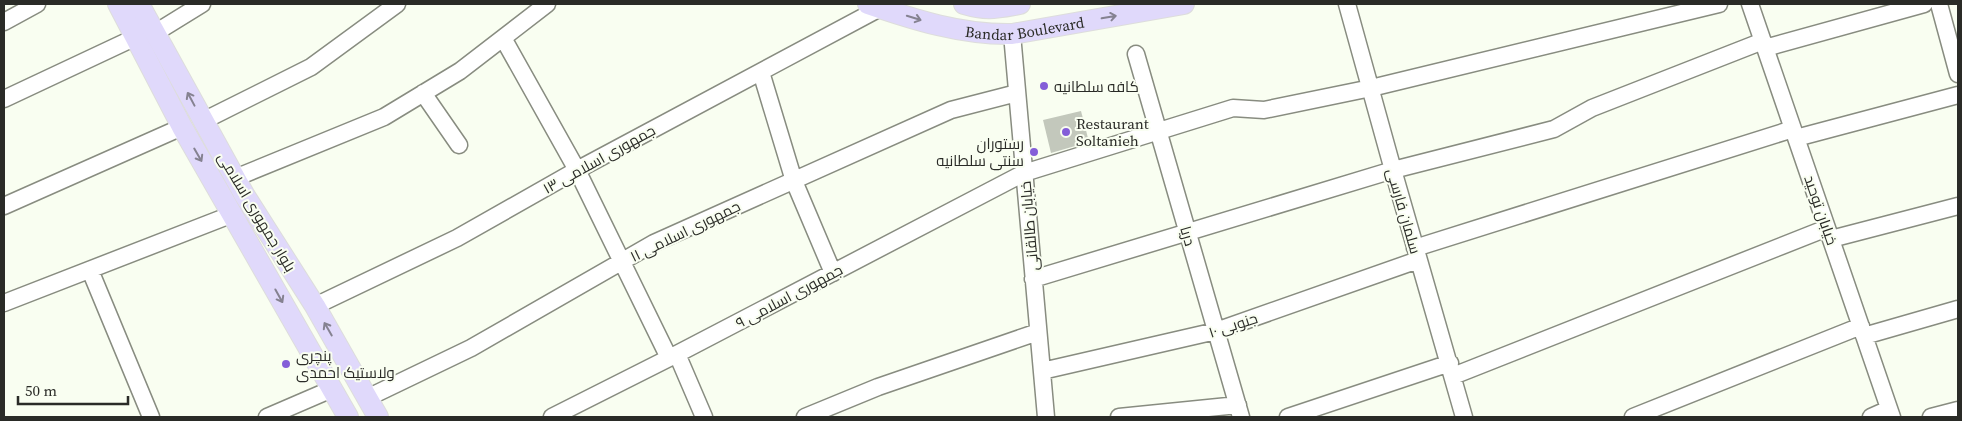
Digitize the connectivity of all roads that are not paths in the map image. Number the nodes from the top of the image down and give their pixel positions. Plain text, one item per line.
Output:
1 (37, 4) edge
2 (118, 4) edge
3 (139, 4) edge
4 (202, 4) edge
5 (397, 4) edge
6 (547, 4) edge
7 (964, 4) edge
8 (1020, 4) edge
9 (1184, 4) edge
10 (1347, 4) edge
11 (1719, 4) edge
12 (1750, 4) edge
13 (1924, 4) edge
14 (1939, 4) edge
15 (874, 6) edge
16 (4, 22) edge
17 (1012, 34) junction
18 (146, 35) junction
19 (503, 38) junction
20 (1764, 45) junction
21 (1136, 54) dead end
22 (761, 72) junction
23 (1958, 74) edge
24 (1371, 88) junction
25 (424, 93) junction
26 (1017, 93) junction
27 (1958, 95) edge
28 (4, 99) edge
29 (203, 121) junction
30 (182, 127) junction
31 (1159, 131) junction
32 (1795, 134) junction
33 (459, 144) dead end
34 (578, 170) junction
35 (1393, 170) junction
36 (1024, 173) junction
37 (235, 178) junction
38 (794, 180) junction
39 (4, 206) edge
40 (1958, 206) edge
41 (233, 214) junction
42 (1188, 233) junction
43 (1829, 233) junction
44 (1417, 254) junction
45 (622, 262) junction
46 (90, 270) junction
47 (833, 273) junction
48 (1033, 279) junction
49 (4, 302) edge
50 (315, 306) junction
51 (1958, 309) edge
52 (1863, 331) junction
53 (1038, 332) junction
54 (1216, 332) junction
55 (673, 356) junction
56 (1451, 370) junction
57 (1042, 371) junction
58 (332, 389) junction
59 (367, 398) junction
60 (1958, 410) edge
61 (1240, 411) edge
62 (1891, 413) edge
63 (810, 416) edge
64 (151, 417) edge
65 (267, 417) edge
66 (348, 417) edge
67 (378, 417) edge
68 (552, 417) edge
69 (704, 417) edge
70 (1046, 417) edge
71 (1119, 417) edge
72 (1288, 417) edge
73 (1464, 417) edge
74 (1633, 417) edge
75 (1871, 417) edge
76 (1931, 417) edge

1 - 16 street
2 - 18 main road, بلوار جمهوری اسلامی
3 - 18 main road, بلوار جمهوری اسلامی
4 - 18 street
5 - 29 street
6 - 19 street
7 - 8 main road, Bandar Boulevard
17 -> 9 main road, Bandar Boulevard
10 - 24 street, سلمان فارسی
11 - 24 street, جمهوری اسلامی ۹
12 - 20 street, خیابان توحید
13 - 20 street
14 - 23 street
15 -> 17 main road, Bandar Boulevard
15 - 22 street, جمهوری اسلامی ۱۳
17 - 26 street, خیابان طالقانی
18 - 28 street
29 -> 18 main road, بلوار جمهوری اسلامی
18 - 30 main road, بلوار جمهوری اسلامی
19 - 25 street
19 - 34 street
20 - 32 street, خیابان توحید
20 - 35 street
21 - 31 street, دریا
22 - 34 street, جمهوری اسلامی ۱۳
22 - 38 street
24 - 31 street, جمهوری اسلامی ۹
24 - 35 street, سلمان فارسی
25 - 33 street
25 - 37 street
26 - 36 street, خیابان طالقانی
26 - 38 street, جمهوری اسلامی ۱۱
27 - 32 street, ۱۰ جنوبی
29 - 37 main road, بلوار جمهوری اسلامی
30 - 39 street
30 -> 41 main road, بلوار جمهوری اسلامی
31 - 36 street, جمهوری اسلامی ۹
31 - 42 street, دریا
32 - 43 street, خیابان توحید
32 - 44 street, ۱۰ جنوبی
34 - 45 street
34 - 50 street, جمهوری اسلامی ۱۳
35 - 42 street
35 - 44 street, سلمان فارسی
36 - 47 street, جمهوری اسلامی ۹
36 - 48 street, خیابان طالقانی
37 - 50 main road, بلوار جمهوری اسلامی
38 - 45 street, جمهوری اسلامی ۱۱
38 - 47 street
40 - 43 street
41 - 46 street
41 -> 58 main road, بلوار جمهوری اسلامی
42 - 48 street
42 - 54 street, دریا
43 - 52 street, خیابان توحید
43 - 56 street
44 - 54 street, ۱۰ جنوبی
44 - 56 street, سلمان فارسی
45 - 55 street
45 - 59 street, جمهوری اسلامی ۱۱
46 - 49 street
46 - 64 street
47 - 55 street, جمهوری اسلامی ۹
48 - 53 street, خیابان طالقانی
59 -> 50 main road, بلوار جمهوری اسلامی
51 - 52 street
52 - 62 street, خیابان توحید
52 - 74 street
53 - 57 street, خیابان طالقانی
53 - 63 street
54 - 57 street, ۱۰ جنوبی
54 - 61 street, دریا
55 - 68 street, جمهوری اسلامی ۹
55 - 69 street
56 - 72 street
56 - 73 street, سلمان فارسی
57 - 70 street, خیابان طالقانی
58 - 65 street
58 - 66 main road, بلوار جمهوری اسلامی
59 - 67 main road, بلوار جمهوری اسلامی
60 - 76 street
61 - 71 street
62 - 75 street

